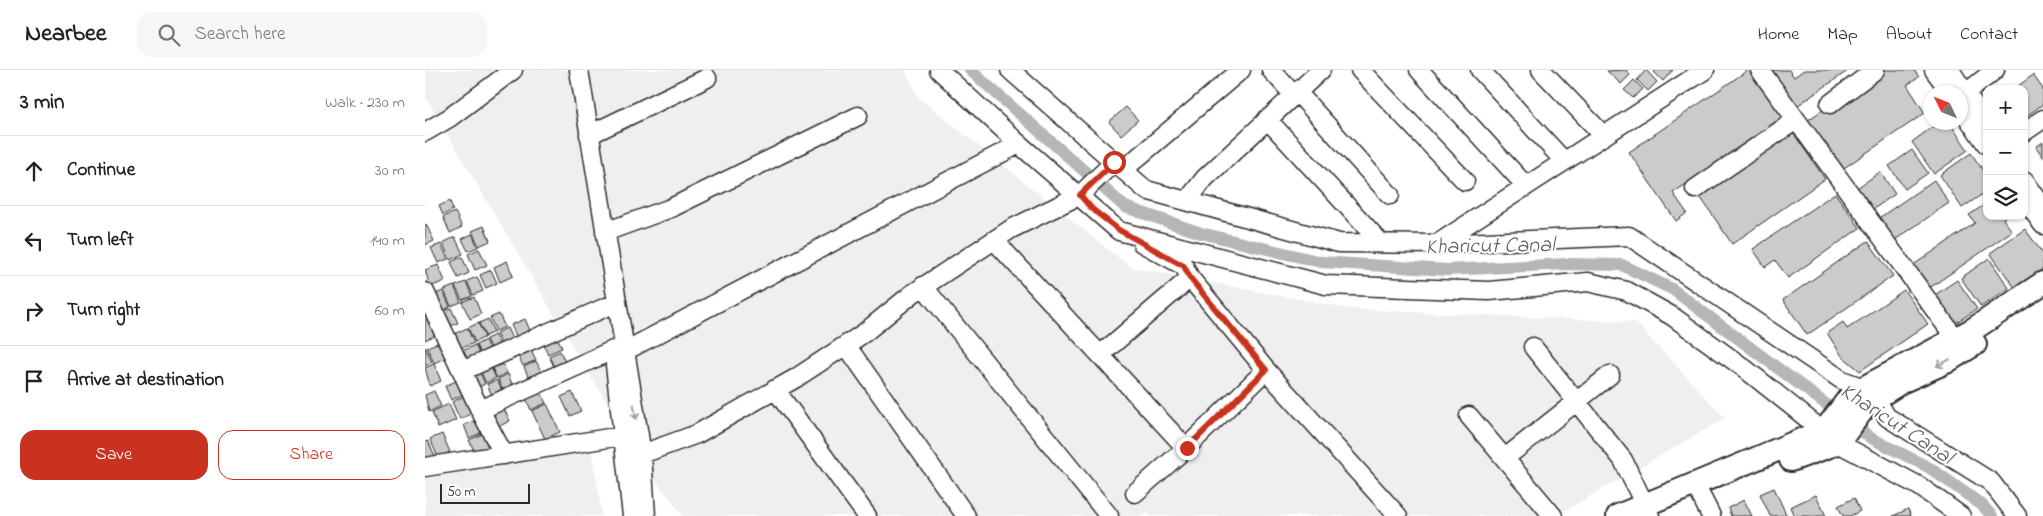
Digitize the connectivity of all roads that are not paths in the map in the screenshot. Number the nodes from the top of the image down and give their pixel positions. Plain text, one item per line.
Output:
1 (513, 70) edge
2 (568, 70) edge
3 (579, 70) edge
4 (939, 70) edge
5 (1011, 70) edge
6 (1241, 70) edge
7 (1271, 70) edge
8 (1321, 70) edge
9 (1360, 70) edge
10 (1419, 70) edge
11 (1480, 70) edge
12 (1541, 70) edge
13 (1705, 70) edge
14 (1760, 70) edge
15 (1875, 70) edge
16 (1934, 70) edge
17 (1949, 70) edge
18 (1995, 70) edge
19 (707, 78) dead end
20 (1947, 85) edge
21 (1954, 85) edge
22 (1968, 91) edge
23 (1295, 93) junction
24 (1830, 104) dead end
25 (1968, 107) edge
26 (1968, 113) edge
27 (859, 116) dead end
28 (1267, 119) junction
29 (2043, 119) edge
30 (1796, 120) junction
31 (1983, 121) edge
32 (2027, 130) edge
33 (425, 132) edge
34 (589, 135) junction
35 (1604, 136) junction
36 (1983, 138) edge
37 (1019, 144) junction
38 (1565, 161) junction
39 (1117, 165) junction
40 (1465, 181) dead end
41 (1526, 186) junction
42 (2028, 186) edge
43 (1695, 189) dead end
44 (1081, 194) junction
45 (1390, 195) dead end
46 (1187, 201) junction
47 (2028, 204) edge
48 (2043, 207) edge
49 (2043, 225) edge
50 (1119, 230) junction
51 (605, 232) junction
52 (994, 240) junction
53 (1381, 243) junction
54 (1437, 244) junction
55 (1190, 278) junction
56 (2043, 282) edge
57 (923, 286) junction
58 (425, 292) edge
59 (2043, 300) edge
60 (606, 307) junction
61 (1956, 339) junction
62 (846, 345) junction
63 (1533, 347) dead end
64 (619, 351) junction
65 (1100, 355) junction
66 (462, 370) junction
67 (1266, 370) junction
68 (1610, 375) dead end
69 (775, 390) junction
70 (1865, 396) junction
71 (1576, 401) junction
72 (480, 410) junction
73 (1469, 416) dead end
74 (631, 434) junction
75 (1833, 434) junction
76 (1187, 448) junction
77 (504, 454) junction
78 (634, 456) junction
79 (1505, 458) junction
80 (425, 467) edge
81 (1135, 493) dead end
82 (1701, 496) junction
83 (1651, 512) edge
84 (632, 516) edge
85 (646, 516) edge
86 (867, 516) edge
87 (966, 516) edge
88 (1109, 516) edge
89 (1398, 516) edge
90 (1553, 516) edge
91 (1618, 516) edge
92 (1711, 516) edge
93 (1961, 516) edge
94 (2017, 516) edge

1 - 33 street
2 - 60 street
3 - 34 street
4 - 37 street
5 - 39 street
6 - 39 street
7 - 23 street
8 - 23 street
9 - 40 street
10 - 41 street
11 - 38 street
12 - 35 street
13 - 35 street
14 - 30 street
15 - 24 street
16 - 20 street
17 - 21 street
18 - 22 street
19 - 34 street
23 - 28 street
23 - 45 street
25 - 31 street
26 - 36 street
27 - 51 street
28 - 46 street
28 - 53 street
29 - 32 street
30 - 43 street
30 - 61 street
34 - 51 street
35 - 38 street
37 - 44 street
37 - 64 street
38 - 41 street
39 - 44 street
39 - 46 street
41 - 54 street
42 - 48 street
44 - 50 street
44 - 52 street
46 - 53 street
47 - 49 street
50 - 55 street
50 - 75 street
51 - 64 street
52 - 57 street
52 - 65 street
53 - 54 street
54 - 70 street
55 - 65 street
55 - 67 street
56 - 61 main road
57 - 62 street
57 - 88 street
58 - 66 street
59 -> 70 main road
60 - 64 street
60 - 66 street
61 - 70 main road
62 - 69 street
62 - 87 street
63 - 71 street
64 - 72 street
64 - 74 street
65 - 76 street
66 - 72 street
67 - 76 street
67 - 89 street
68 - 71 street
69 - 78 street
69 - 86 street
70 - 75 main road
70 - 94 street
71 - 79 street
71 - 83 street
72 - 77 street
73 - 79 street
74 - 77 street
74 - 78 street
75 - 82 main road
75 - 83 main road
75 - 93 street
76 - 81 street
77 - 80 street
78 - 84 street
78 - 85 street
79 - 90 street
82 - 83 main road
82 - 92 street
83 - 91 main road

